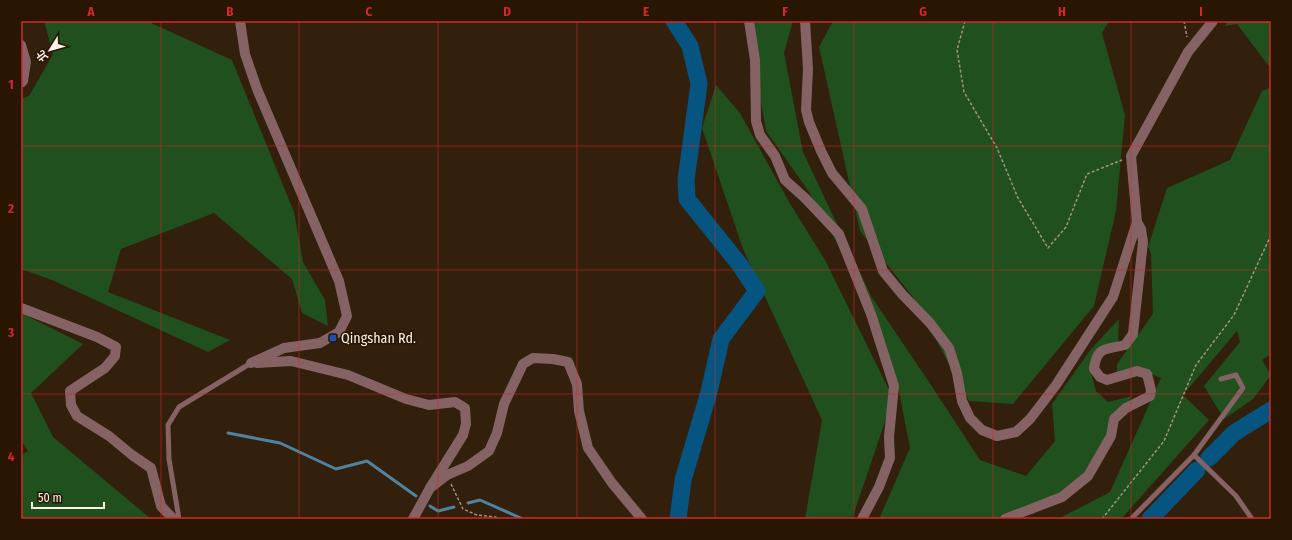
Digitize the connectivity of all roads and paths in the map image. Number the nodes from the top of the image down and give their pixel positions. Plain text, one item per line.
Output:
1 (240, 21) edge
2 (749, 21) edge
3 (805, 21) edge
4 (965, 21) edge
5 (1184, 21) edge
6 (1213, 21) edge
7 (21, 45) edge
8 (1188, 52) junction
9 (21, 83) edge
10 (1131, 156) junction
11 (1137, 222) junction
12 (1271, 235) edge
13 (21, 308) edge
14 (251, 363) junction
15 (1221, 379) dead end
16 (1194, 455) junction
17 (447, 475) junction
18 (430, 488) junction
19 (173, 519) edge
20 (179, 519) edge
21 (413, 519) edge
22 (501, 519) edge
23 (642, 519) edge
24 (862, 519) edge
25 (1005, 519) edge
26 (1102, 519) edge
27 (1131, 519) edge
28 (1252, 519) edge

1 - 14 street
2 - 24 street
3 - 11 street
4 - 10 path
5 - 8 path
6 - 8 street
7 - 9 street
8 - 10 street
10 - 11 street
11 - 25 street
12 - 26 path
13 - 19 street
14 - 18 street
14 - 20 lane
15 - 16 lane
16 - 27 lane
16 - 28 lane
17 - 18 street
17 - 22 path
17 - 23 street
18 - 21 street

